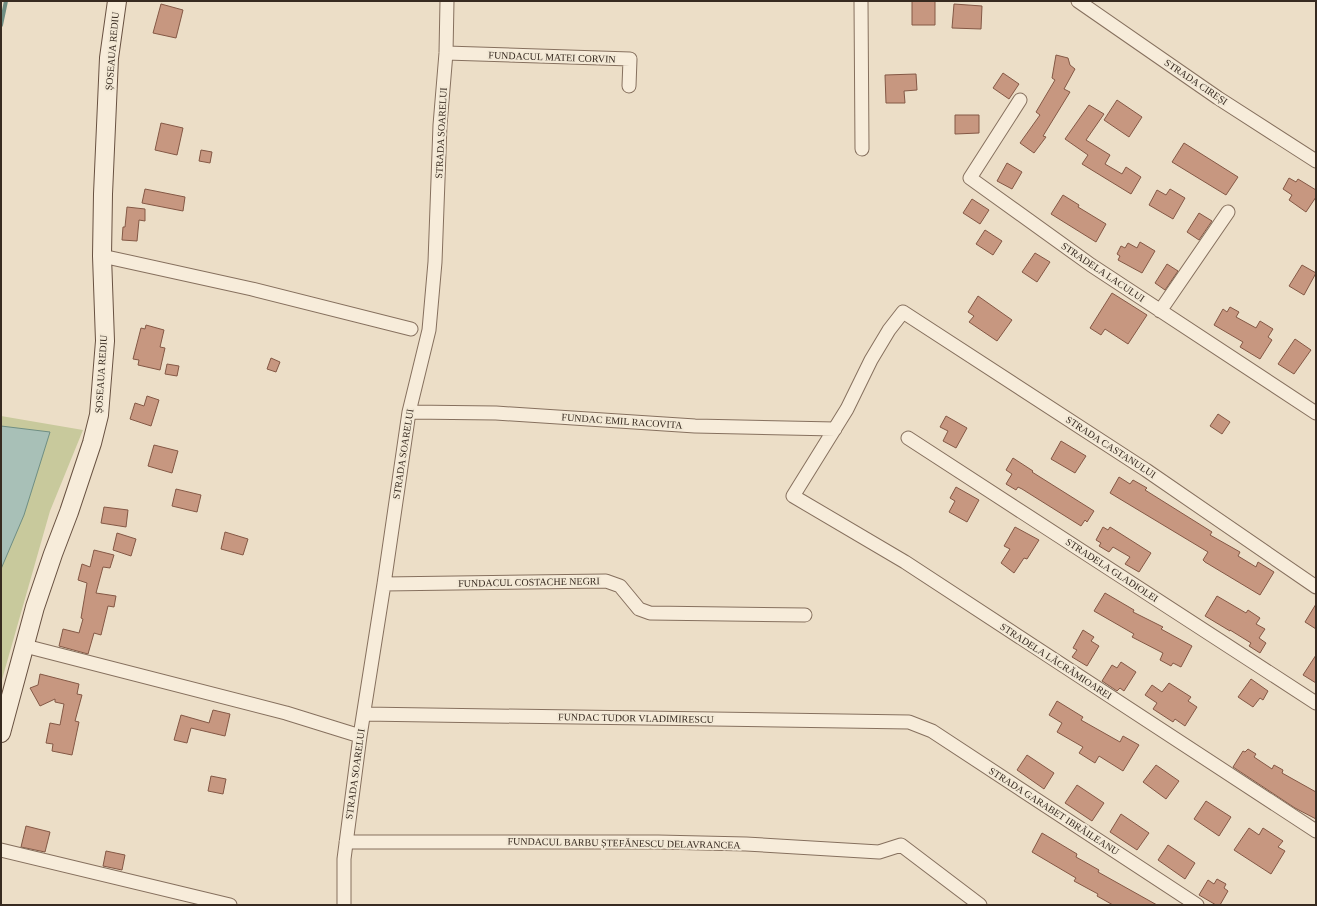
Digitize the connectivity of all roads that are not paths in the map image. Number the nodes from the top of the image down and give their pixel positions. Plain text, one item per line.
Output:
1 (117, 1) edge
2 (447, 1) edge
3 (860, 1) edge
4 (1078, 1) edge
5 (446, 53) junction
6 (629, 86) dead end
7 (1020, 100) dead end
8 (862, 149) dead end
9 (1316, 161) edge
10 (1228, 212) dead end
11 (102, 256) junction
12 (1160, 311) junction
13 (411, 329) dead end
14 (409, 412) junction
15 (1316, 413) edge
16 (835, 428) junction
17 (908, 438) dead end
18 (384, 584) junction
19 (1316, 587) edge
20 (805, 615) dead end
21 (25, 646) junction
22 (1316, 703) edge
23 (364, 714) junction
24 (909, 722) joint
25 (1, 733) edge
26 (360, 736) junction
27 (1316, 831) edge
28 (346, 842) junction
29 (1, 850) edge
30 (230, 905) edge
31 (344, 905) edge
32 (980, 905) edge
33 (1197, 905) edge

1 - 11 main road, ȘOSEAUA REDIU
2 - 5 street, STRADA SOARELUI
3 - 8 street
4 - 9 street, STRADA CIREȘI
5 - 6 street, FUNDACUL MATEI CORVIN
5 - 14 street, STRADA SOARELUI
7 - 12 street, STRADELA LACULUI
10 - 12 street
11 - 13 street
11 - 21 main road, ȘOSEAUA REDIU
12 - 15 street, STRADELA LACULUI
14 - 16 street, FUNDAC EMIL RACOVITA
14 - 18 street, STRADA SOARELUI
16 - 19 street, STRADA CASTANULUI
16 - 27 street, STRADELA LĂCRĂMIOAREI
17 - 22 street, STRADELA GLADIOLEI
18 - 20 street, FUNDACUL COSTACHE NEGRI
18 - 23 street, STRADA SOARELUI
21 - 25 main road, ȘOSEAUA REDIU
21 - 26 street
23 - 24 street, FUNDAC TUDOR VLADIMIRESCU
23 - 26 street, STRADA SOARELUI
24 - 33 street, STRADA GARABET IBRĂILEANU
26 - 28 street, STRADA SOARELUI
28 - 31 street, STRADA SOARELUI
28 - 32 street, FUNDACUL BARBU ȘTEFĂNESCU DELAVRANCEA
29 - 30 street

